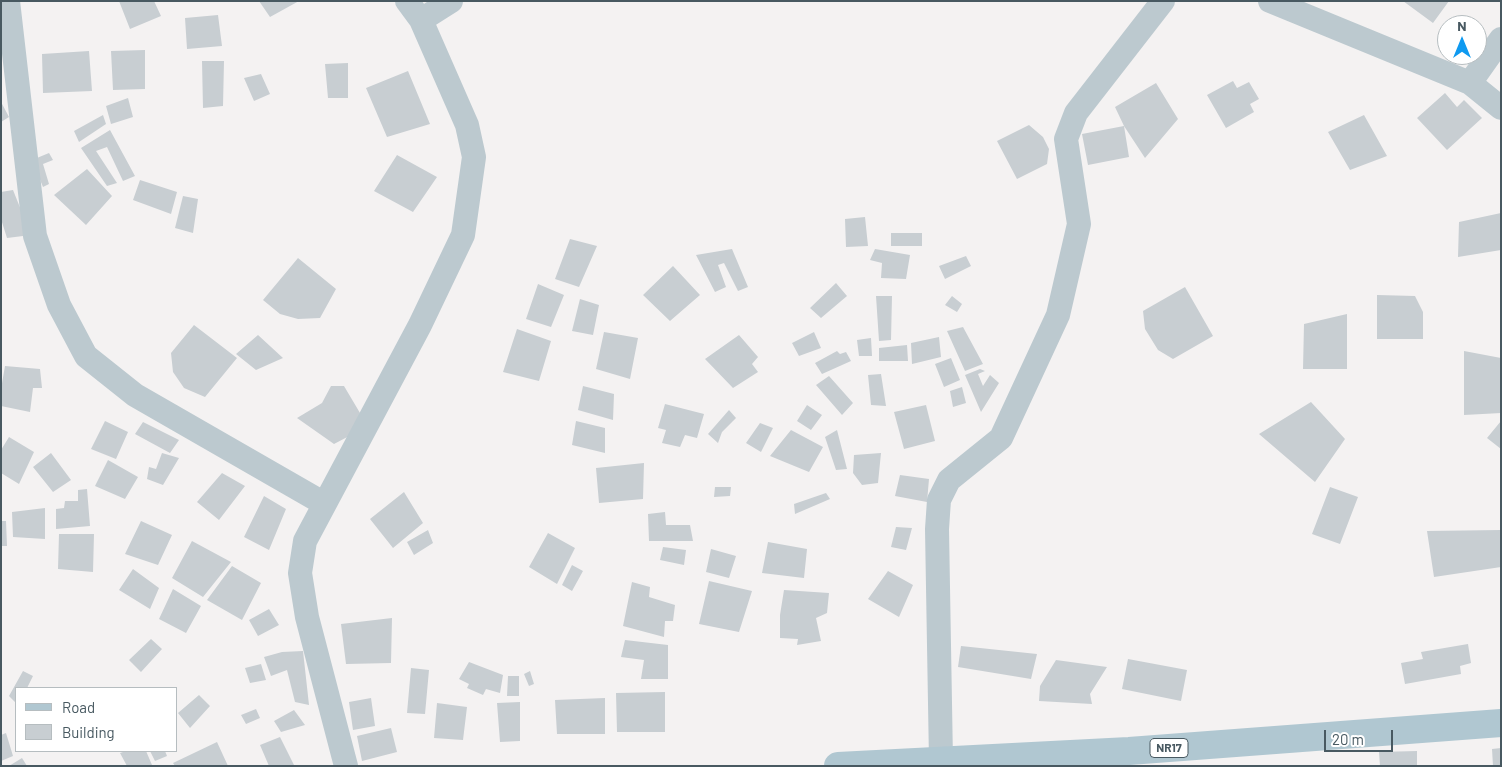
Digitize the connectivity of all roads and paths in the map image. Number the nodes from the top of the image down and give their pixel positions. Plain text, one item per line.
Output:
1 (8, 1) edge
2 (407, 1) edge
3 (451, 1) edge
4 (1162, 1) edge
5 (1270, 1) edge
6 (422, 20) junction
7 (1501, 39) edge
8 (1470, 83) junction
9 (1501, 108) edge
10 (323, 503) junction
11 (1501, 723) edge
12 (1131, 758) edge
13 (925, 763) edge
14 (346, 766) edge
15 (838, 766) edge

1 - 10 street
2 - 6 street
3 - 6 street
4 - 13 street
5 - 8 street
6 - 10 street
7 - 8 street
8 - 9 street
10 - 14 street
11 - 12 main road, NR17
12 - 13 main road, NR17
13 - 15 main road, NR17

